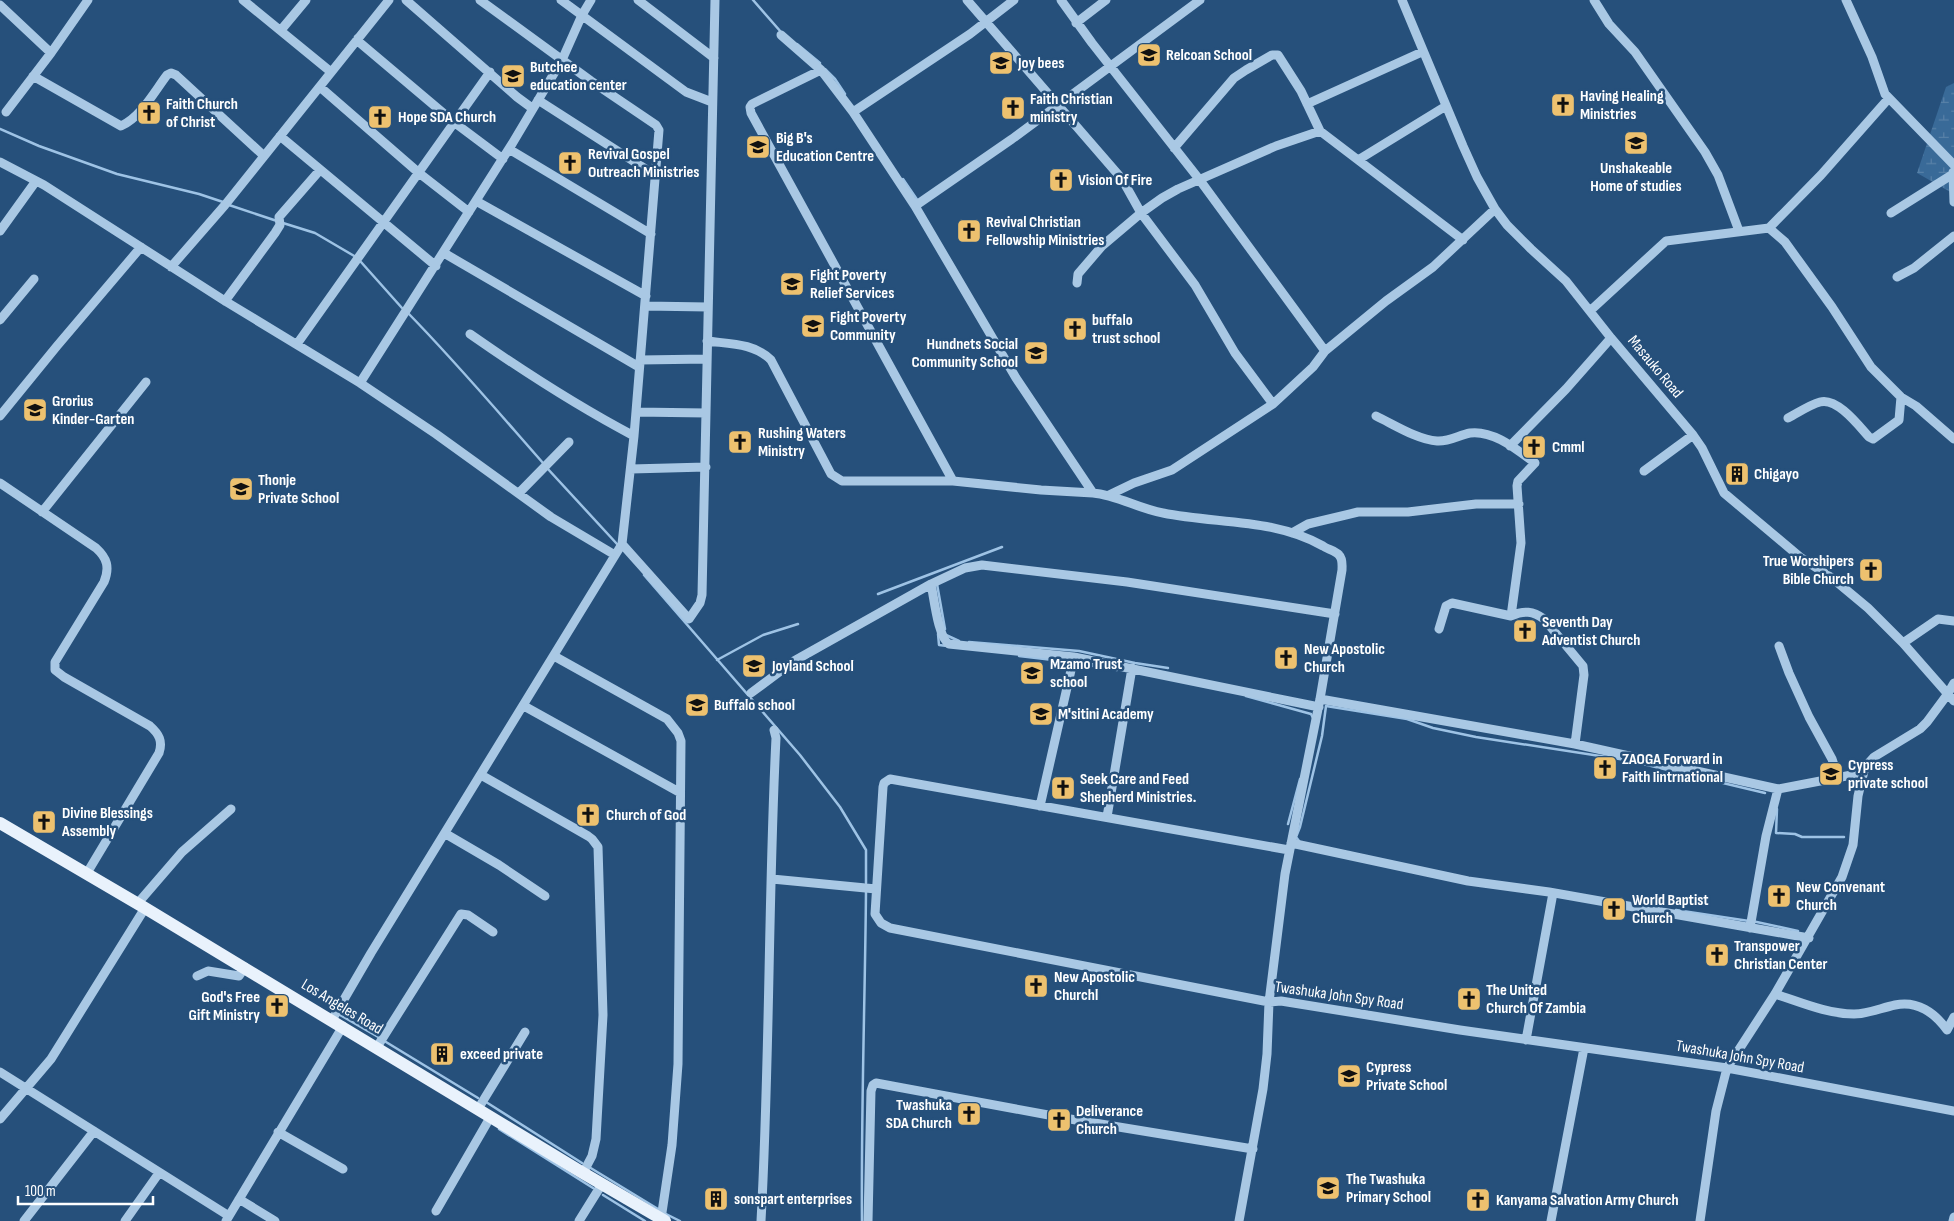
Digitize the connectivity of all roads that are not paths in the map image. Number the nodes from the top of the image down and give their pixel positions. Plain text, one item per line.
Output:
1 (88, 0) edge
2 (243, 0) edge
3 (306, 0) edge
4 (389, 0) edge
5 (406, 0) edge
6 (480, 0) edge
7 (561, 0) edge
8 (591, 0) edge
9 (638, 0) edge
10 (715, 0) edge
11 (967, 0) edge
12 (1014, 0) edge
13 (1061, 0) edge
14 (1106, 0) edge
15 (1200, 0) edge
16 (1402, 0) edge
17 (1594, 0) edge
18 (1846, 0) edge
19 (0, 5) edge
20 (582, 15) junction
21 (986, 22) junction
22 (1076, 23) junction
23 (281, 30) junction
24 (781, 35) dead end
25 (358, 38) junction
26 (1422, 52) junction
27 (51, 53) junction
28 (714, 58) junction
29 (562, 60) junction
30 (1110, 66) junction
31 (821, 70) junction
32 (331, 72) junction
33 (490, 72) junction
34 (33, 76) junction
35 (320, 87) junction
36 (1889, 98) junction
37 (538, 100) junction
38 (712, 102) junction
39 (1057, 104) junction
40 (1307, 104) junction
41 (1446, 106) junction
42 (532, 108) junction
43 (6, 112) dead end
44 (853, 112) junction
45 (456, 123) junction
46 (1320, 132) junction
47 (280, 136) junction
48 (1174, 148) junction
49 (509, 149) junction
50 (263, 155) junction
51 (503, 159) junction
52 (1358, 160) junction
53 (0, 162) edge
54 (320, 170) junction
55 (1954, 170) edge
56 (419, 173) junction
57 (655, 175) junction
58 (1199, 179) junction
59 (36, 181) junction
60 (476, 201) junction
61 (1954, 202) edge
62 (914, 206) junction
63 (1495, 209) junction
64 (469, 212) junction
65 (1141, 213) junction
66 (1891, 214) dead end
67 (384, 223) junction
68 (1769, 228) junction
69 (0, 231) edge
70 (1739, 231) junction
71 (651, 234) junction
72 (1954, 236) edge
73 (1463, 240) junction
74 (141, 247) junction
75 (444, 253) junction
76 (436, 266) junction
77 (172, 267) junction
78 (1897, 277) dead end
79 (34, 278) dead end
80 (1077, 283) dead end
81 (646, 296) junction
82 (225, 302) junction
83 (645, 306) junction
84 (708, 307) junction
85 (1591, 310) junction
86 (0, 320) edge
87 (470, 334) dead end
88 (1611, 338) junction
89 (707, 341) junction
90 (297, 344) junction
91 (1325, 351) junction
92 (707, 359) junction
93 (640, 363) junction
94 (146, 382) dead end
95 (360, 383) junction
96 (1901, 398) junction
97 (1273, 404) junction
98 (636, 412) junction
99 (706, 412) junction
100 (0, 416) edge
101 (1376, 416) dead end
102 (1788, 418) dead end
103 (1693, 435) junction
104 (634, 436) junction
105 (1954, 439) edge
106 (568, 442) dead end
107 (1510, 446) junction
108 (706, 467) junction
109 (631, 469) junction
110 (1644, 471) dead end
111 (953, 481) junction
112 (0, 483) edge
113 (1093, 492) junction
114 (519, 493) junction
115 (1109, 495) junction
116 (1519, 504) junction
117 (42, 512) junction
118 (1292, 533) junction
119 (622, 544) junction
120 (615, 555) junction
121 (931, 584) junction
122 (1335, 614) junction
123 (1511, 616) junction
124 (1954, 621) edge
125 (1439, 629) dead end
126 (1903, 644) junction
127 (1780, 646) dead end
128 (554, 656) junction
129 (1074, 657) junction
130 (1132, 668) junction
131 (1954, 683) edge
132 (751, 693) dead end
133 (1951, 698) edge
134 (1320, 703) junction
135 (524, 706) junction
136 (774, 730) dead end
137 (1575, 744) junction
138 (1862, 773) junction
139 (481, 775) junction
140 (1838, 777) junction
141 (1778, 789) junction
142 (679, 792) junction
143 (1040, 806) junction
144 (231, 809) dead end
145 (1107, 817) junction
146 (0, 823) edge
147 (446, 834) junction
148 (1290, 846) junction
149 (87, 873) junction
150 (772, 879) junction
151 (876, 889) junction
152 (1553, 893) junction
153 (545, 896) dead end
154 (141, 905) junction
155 (1750, 928) junction
156 (493, 932) dead end
157 (1809, 938) junction
158 (245, 967) junction
159 (196, 976) dead end
160 (1775, 994) junction
161 (1269, 1002) junction
162 (1954, 1017) edge
163 (337, 1023) junction
164 (525, 1032) dead end
165 (1526, 1040) junction
166 (376, 1047) junction
167 (1584, 1048) junction
168 (1727, 1068) junction
169 (0, 1072) edge
170 (26, 1088) junction
171 (478, 1109) junction
172 (1954, 1111) edge
173 (491, 1116) junction
174 (0, 1119) edge
175 (94, 1131) junction
176 (278, 1132) junction
177 (1253, 1149) junction
178 (343, 1169) dead end
179 (159, 1173) junction
180 (583, 1173) junction
181 (602, 1186) junction
182 (239, 1199) junction
183 (436, 1210) dead end
184 (1954, 1217) edge
185 (227, 1218) edge
186 (663, 1220) edge
187 (24, 1221) edge
188 (125, 1221) edge
189 (275, 1221) edge
190 (580, 1221) edge
191 (761, 1221) edge
192 (868, 1221) edge
193 (1239, 1221) edge
194 (1551, 1221) edge
195 (1700, 1221) edge
196 (1953, 1221) edge

1 - 27 street
2 - 23 street
3 - 23 street
4 - 25 street
5 - 33 street
6 - 29 street
7 - 20 street
8 - 20 street
9 - 28 street
10 - 28 street
11 - 21 street
12 - 21 street
13 - 22 street
14 - 22 street
15 - 30 street
16 - 26 street, Masauko Road
17 - 70 street
18 - 36 street
19 - 27 street
20 - 29 street
20 - 38 street
21 - 39 street
21 - 44 street
22 - 30 street
23 - 32 street
24 - 31 street
25 - 32 street
25 - 45 street
26 - 40 street
26 - 41 street, Masauko Road
27 - 34 street
28 - 38 street
29 - 37 street
29 - 57 street
30 - 39 street
30 - 48 street
31 - 44 street
31 - 111 street
32 - 35 street
33 - 42 street
33 - 45 street
34 - 43 street
34 - 50 street
35 - 47 street
35 - 56 street
36 - 55 street
36 - 68 street
37 - 42 street
37 - 57 street
38 - 84 street
39 - 62 street
39 - 65 street
40 - 46 street
40 - 48 street
41 - 52 street
41 - 63 street, Masauko Road
42 - 49 street
44 - 62 street
45 - 51 street
45 - 56 street
46 - 52 street
46 - 58 street
47 - 50 street
47 - 54 street
48 - 58 street
49 - 51 street
49 - 71 street
50 - 77 street
51 - 60 street
52 - 73 street
53 - 59 street
54 - 67 street
54 - 82 street
55 - 61 street
55 - 66 street
56 - 64 street
56 - 67 street
57 - 71 street
58 - 65 street
58 - 91 street
59 - 69 street
59 - 74 street
60 - 64 street
60 - 81 street
62 - 113 street
63 - 73 street
63 - 85 street, Masauko Road
64 - 75 street
65 - 80 street
65 - 97 street
67 - 76 street
67 - 90 street
68 - 70 street
68 - 96 street
70 - 85 street
71 - 81 street
72 - 78 street
73 - 91 street
74 - 77 street
74 - 100 street
75 - 76 street
75 - 93 street
76 - 95 street
77 - 82 street
79 - 86 street
81 - 83 street
82 - 90 street
83 - 84 street
83 - 93 street
84 - 89 street
85 - 88 street, Masauko Road
87 - 104 street
88 - 103 street, Masauko Road
88 - 107 street
89 - 92 street
89 - 111 street
90 - 95 street
91 - 97 street
92 - 93 street
92 - 99 street
93 - 98 street
94 - 117 street
95 - 114 street
96 - 102 street
96 - 105 street
97 - 115 street
98 - 99 street
98 - 104 street
99 - 108 street
101 - 107 street
103 - 110 street
103 - 126 street, Masauko Road
104 - 109 street
106 - 114 street
107 - 116 street
108 - 109 street
108 - 119 street
109 - 119 street
111 - 113 street
112 - 117 street
113 - 115 street
114 - 120 street
115 - 118 street
116 - 118 street
116 - 123 street
117 - 149 street
118 - 122 street
119 - 120 street
120 - 128 street
121 - 122 street
121 - 129 street
121 - 132 street
122 - 134 street
123 - 125 street
123 - 137 street
124 - 126 street
126 - 133 street, Masauko Road
127 - 140 street
128 - 135 street
128 - 142 street
129 - 130 street
129 - 143 street
130 - 134 street
130 - 145 street
131 - 133 street
133 - 138 street
134 - 137 street
134 - 148 street
135 - 139 street
135 - 142 street
136 - 150 street
137 - 141 street
138 - 140 street
138 - 157 street
139 - 147 street
139 - 180 street
140 - 141 street
141 - 155 street
142 - 186 street
143 - 145 street
143 - 151 street, Twashuka John Spy Road
144 - 154 street
145 - 148 street
146 - 149 main road, Los Angeles Road
147 - 153 street
147 - 163 street
148 - 152 street
148 - 161 street
149 - 154 main road, Los Angeles Road
150 - 151 street
150 - 191 street
151 - 161 street, Twashuka John Spy Road
152 - 155 street
152 - 165 street
154 - 158 main road, Los Angeles Road
154 - 170 street
155 - 157 street
156 - 166 street
157 - 160 street
158 - 159 street
158 - 163 main road, Los Angeles Road
160 - 162 street
160 - 168 street
161 - 165 street, Twashuka John Spy Road
161 - 177 street
163 - 166 main road, Los Angeles Road
163 - 176 street
164 - 171 street
165 - 167 street, Twashuka John Spy Road
166 - 171 main road, Los Angeles Road
167 - 168 street, Twashuka John Spy Road
167 - 194 street
168 - 172 street, Twashuka John Spy Road
168 - 195 street
169 - 170 street
170 - 174 street
170 - 175 street
171 - 173 main road, Los Angeles Road
173 - 180 main road, Los Angeles Road
173 - 183 street
175 - 179 street
175 - 187 street
176 - 178 street
176 - 182 street
177 - 192 street
177 - 193 street
179 - 185 street
179 - 188 street
180 - 181 main road, Los Angeles Road
181 - 186 main road, Los Angeles Road
181 - 190 street
182 - 185 street
182 - 189 street
184 - 196 street

